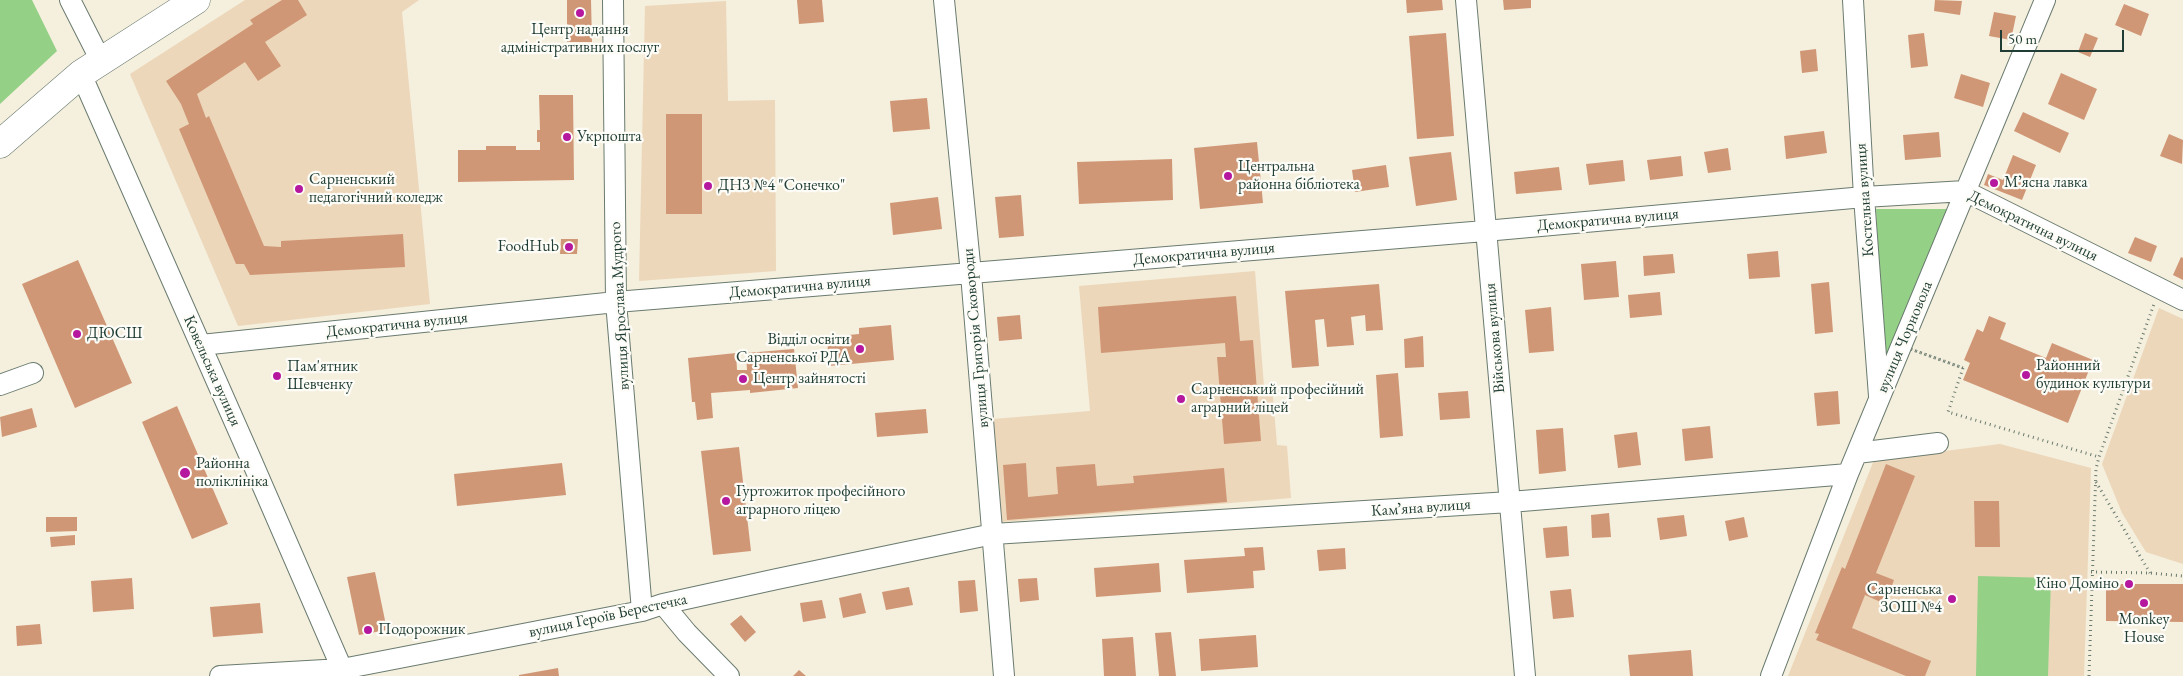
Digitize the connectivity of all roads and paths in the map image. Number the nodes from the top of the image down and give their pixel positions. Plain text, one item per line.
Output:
1 (70, 0) edge
2 (196, 0) edge
3 (613, 0) edge
4 (944, 0) edge
5 (1466, 0) edge
6 (1853, 0) edge
7 (2045, 0) edge
8 (91, 68) junction
9 (0, 144) edge
10 (1965, 191) junction
11 (1864, 197) junction
12 (1485, 231) junction
13 (971, 274) junction
14 (2160, 290) junction
15 (2183, 300) edge
16 (616, 302) junction
17 (201, 345) junction
18 (1902, 346) junction
19 (33, 373) dead end
20 (0, 385) edge
21 (1879, 400) junction
22 (1938, 443) dead end
23 (1857, 453) junction
24 (2098, 457) junction
25 (1848, 474) junction
26 (2096, 482) junction
27 (1510, 502) junction
28 (993, 534) junction
29 (2091, 572) junction
30 (2150, 573) junction
31 (2183, 576) edge
32 (664, 604) junction
33 (642, 611) junction
34 (342, 669) junction
35 (220, 676) edge
36 (729, 676) edge
37 (1004, 676) edge
38 (1525, 676) edge
39 (1771, 676) edge
40 (2089, 676) edge

1 - 8 street, Ковельська вулиця
2 - 8 main road
3 - 16 street, вулиця Ярослава Мудрого
4 - 13 street, вулиця Григорія Сковороди
5 - 12 street, Військова вулиця
6 - 11 street, Костельна вулиця
7 - 10 street, вулиця Чорновола
8 - 9 main road
8 - 17 street, Ковельська вулиця
10 - 11 street, Демократична вулиця
10 - 14 street, Демократична вулиця
10 - 18 street, вулиця Чорновола
11 - 12 street, Демократична вулиця
11 - 21 street, Костельна вулиця
12 - 13 street, Демократична вулиця
12 - 27 street, Військова вулиця
13 - 16 street, Демократична вулиця
13 - 28 street, вулиця Григорія Сковороди
14 - 15 street, Демократична вулиця
14 - 24 path
16 - 17 street, Демократична вулиця
16 - 33 street, вулиця Ярослава Мудрого
17 - 34 street, Ковельська вулиця
18 - 21 street, вулиця Чорновола
18 - 24 path
19 - 20 street
21 - 23 street, вулиця Чорновола
22 - 23 street
23 - 25 street, вулиця Чорновола
24 - 26 path
25 - 27 street, Камʼяна вулиця
25 - 39 street, вулиця Чорновола
26 - 29 path
26 - 30 path
27 - 28 street, Камʼяна вулиця
27 - 38 street, Військова вулиця
28 - 32 street, вулиця Героїв Берестечка
28 - 37 street, вулиця Григорія Сковороди
29 - 30 path
29 - 40 path
30 - 31 path
32 - 33 street, вулиця Героїв Берестечка
32 - 36 street
33 - 34 street, вулиця Героїв Берестечка
34 - 35 street, вулиця Героїв Берестечка

